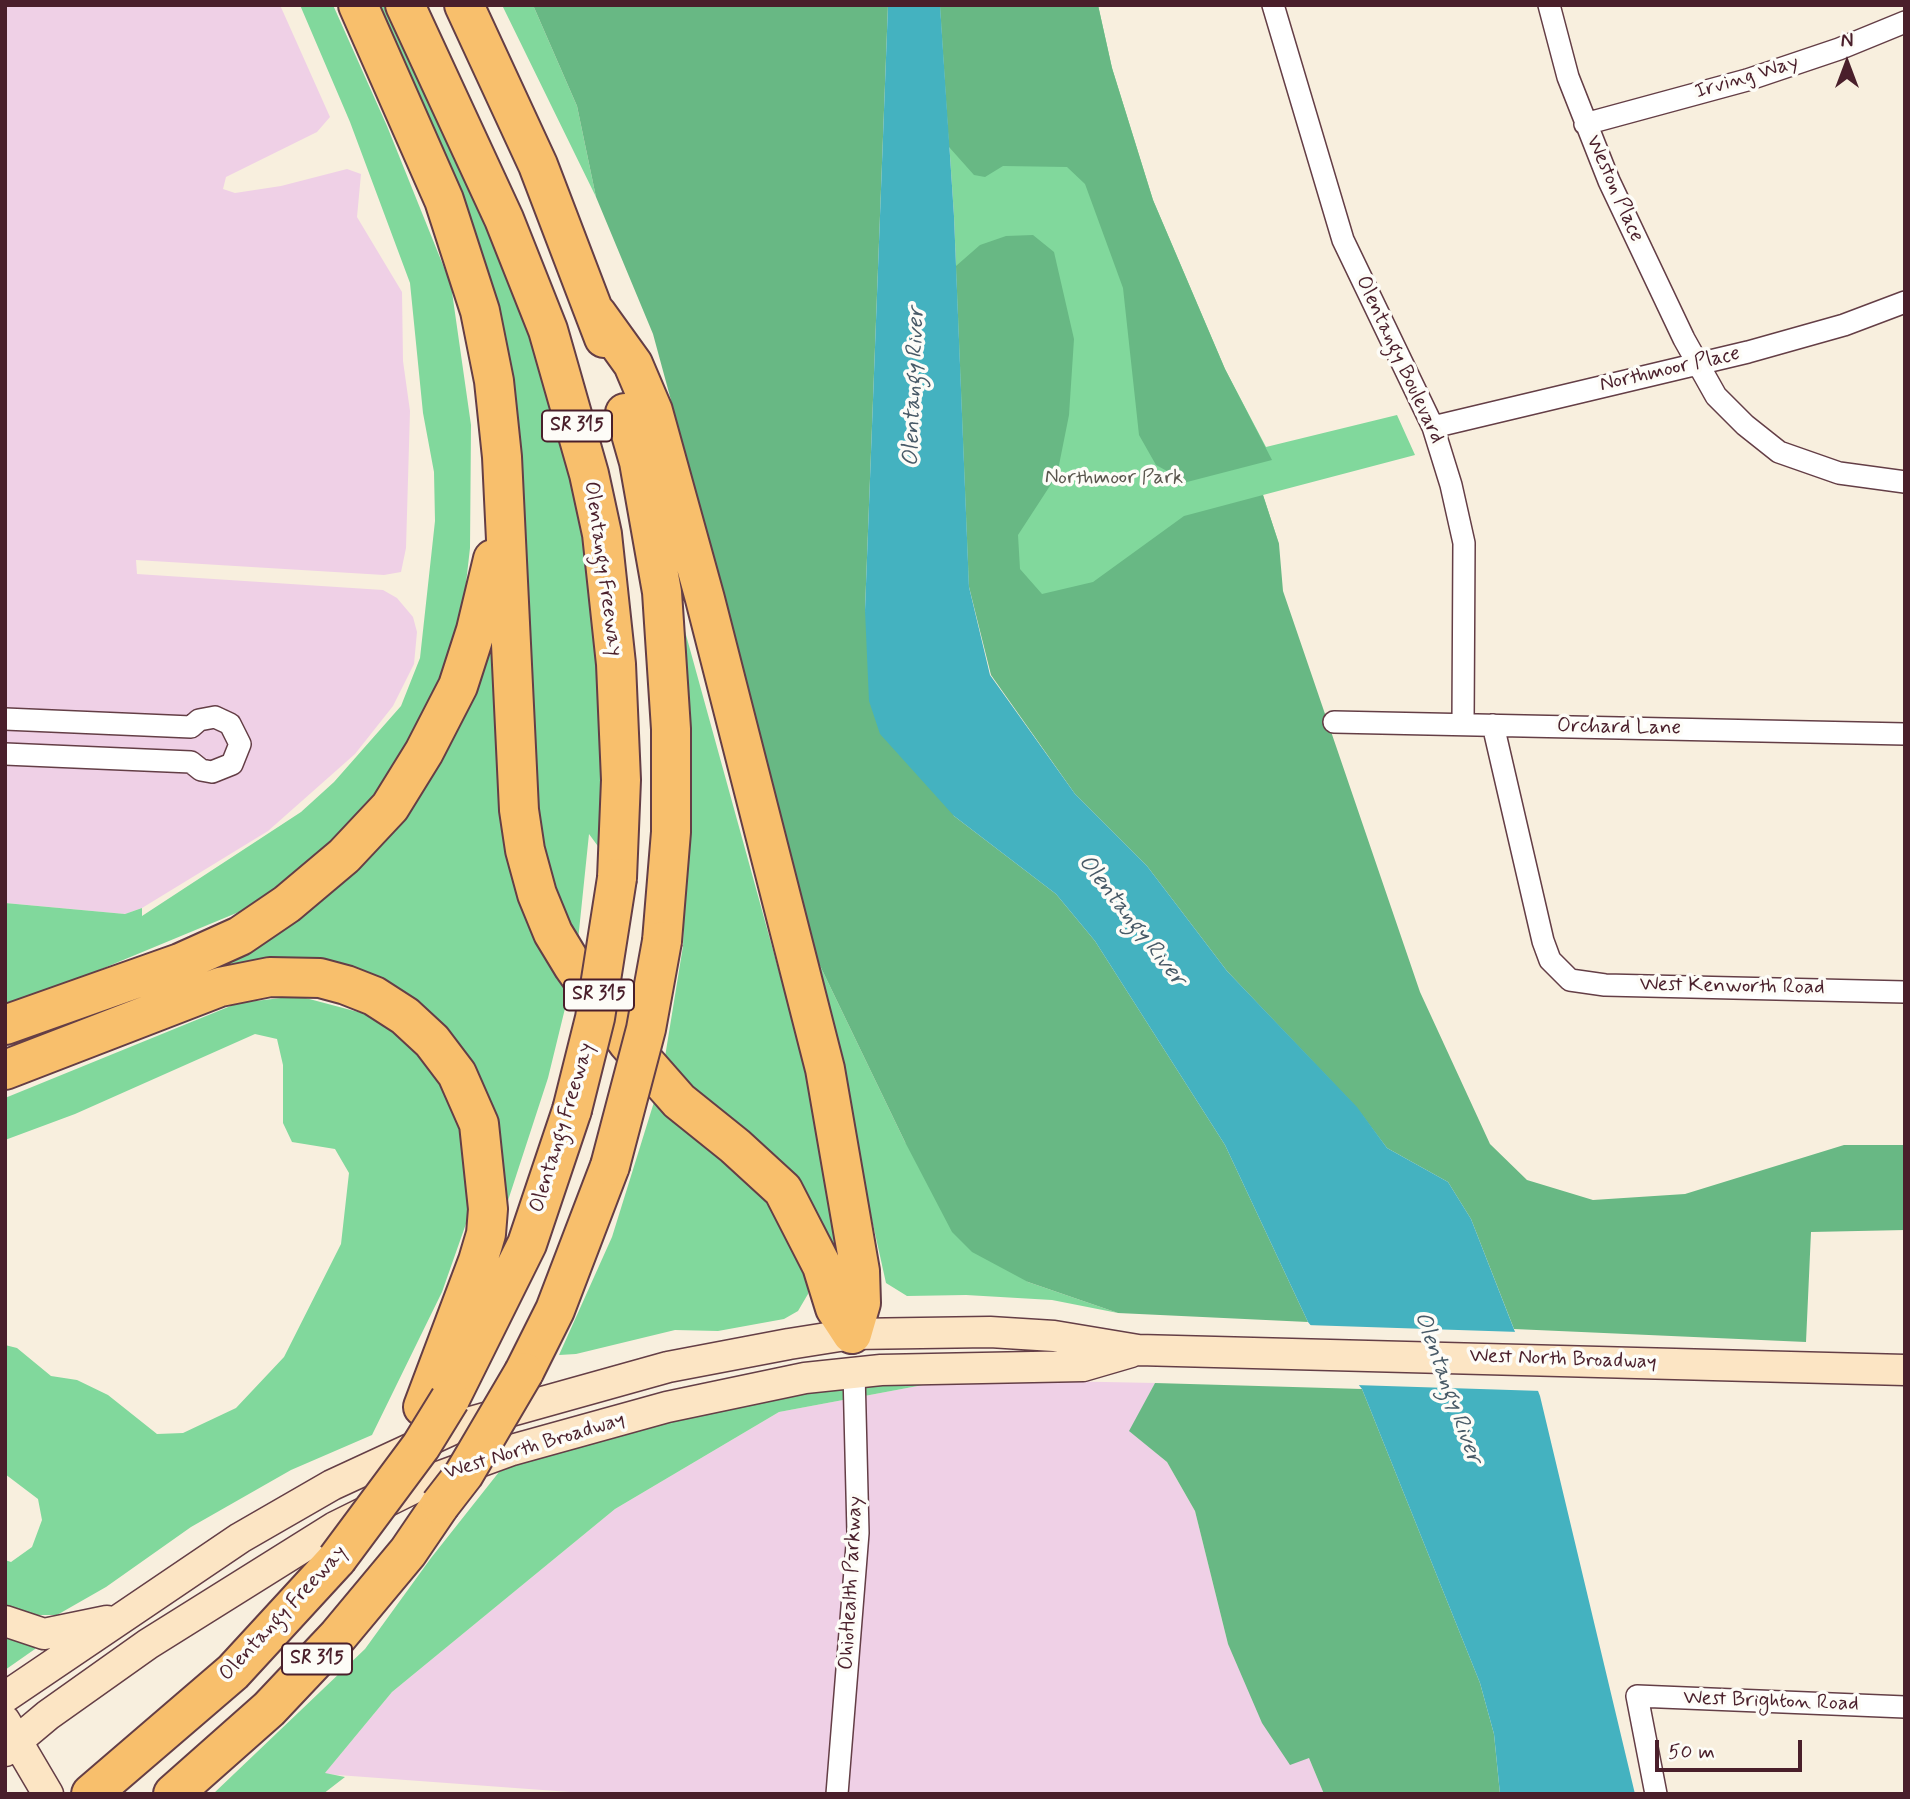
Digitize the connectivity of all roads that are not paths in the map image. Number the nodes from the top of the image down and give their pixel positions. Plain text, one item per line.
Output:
1 (358, 5) edge
2 (405, 5) edge
3 (464, 5) edge
4 (1273, 5) edge
5 (1549, 5) edge
6 (1905, 22) edge
7 (1585, 124) junction
8 (1905, 302) edge
9 (597, 314) junction
10 (1698, 365) junction
11 (1433, 427) junction
12 (1905, 482) edge
13 (503, 516) junction
14 (5, 719) edge
15 (1334, 722) dead end
16 (1463, 724) junction
17 (1493, 725) junction
18 (1905, 734) edge
19 (5, 754) edge
20 (1905, 992) edge
21 (5, 1025) edge
22 (5, 1070) edge
23 (852, 1334) junction
24 (1138, 1350) junction
25 (1905, 1370) edge
26 (854, 1372) junction
27 (437, 1403) junction
28 (117, 1619) junction
29 (5, 1621) edge
30 (5, 1697) edge
31 (1905, 1707) edge
32 (9, 1738) edge
33 (48, 1794) edge
34 (91, 1794) edge
35 (173, 1794) edge
36 (837, 1794) edge
37 (1656, 1794) edge

1 - 13 highway
2 - 27 highway, Olentangy Freeway / SR 315, bridge
3 - 9 highway, SR 315
4 - 11 street, Olentangy Boulevard
5 - 7 street, Weston Place
6 - 7 street, Irving Way
7 - 10 street, Weston Place
8 - 10 street, Northmoor Place
9 - 23 highway
9 - 35 highway, SR 315, bridge
10 - 11 street, Northmoor Place
10 - 12 street, Weston Place
11 - 16 street, Olentangy Boulevard
13 - 21 highway
13 - 23 highway
14 - 19 street
15 - 16 street, Orchard Lane
16 - 17 street, Orchard Lane
17 - 18 street, Orchard Lane
17 - 20 street, West Kenworth Road
22 - 27 highway
23 - 24 main road, West North Broadway
23 - 26 main road
23 - 28 main road, West North Broadway
24 - 25 main road, West North Broadway
24 - 26 main road, West North Broadway
26 - 32 main road, West North Broadway
26 - 36 street, OhioHealth Parkway
27 - 34 highway, Olentangy Freeway / SR 315, bridge
28 - 29 main road
28 - 30 main road, West North Broadway
31 - 37 street, West Brighton Road
32 - 33 main road

